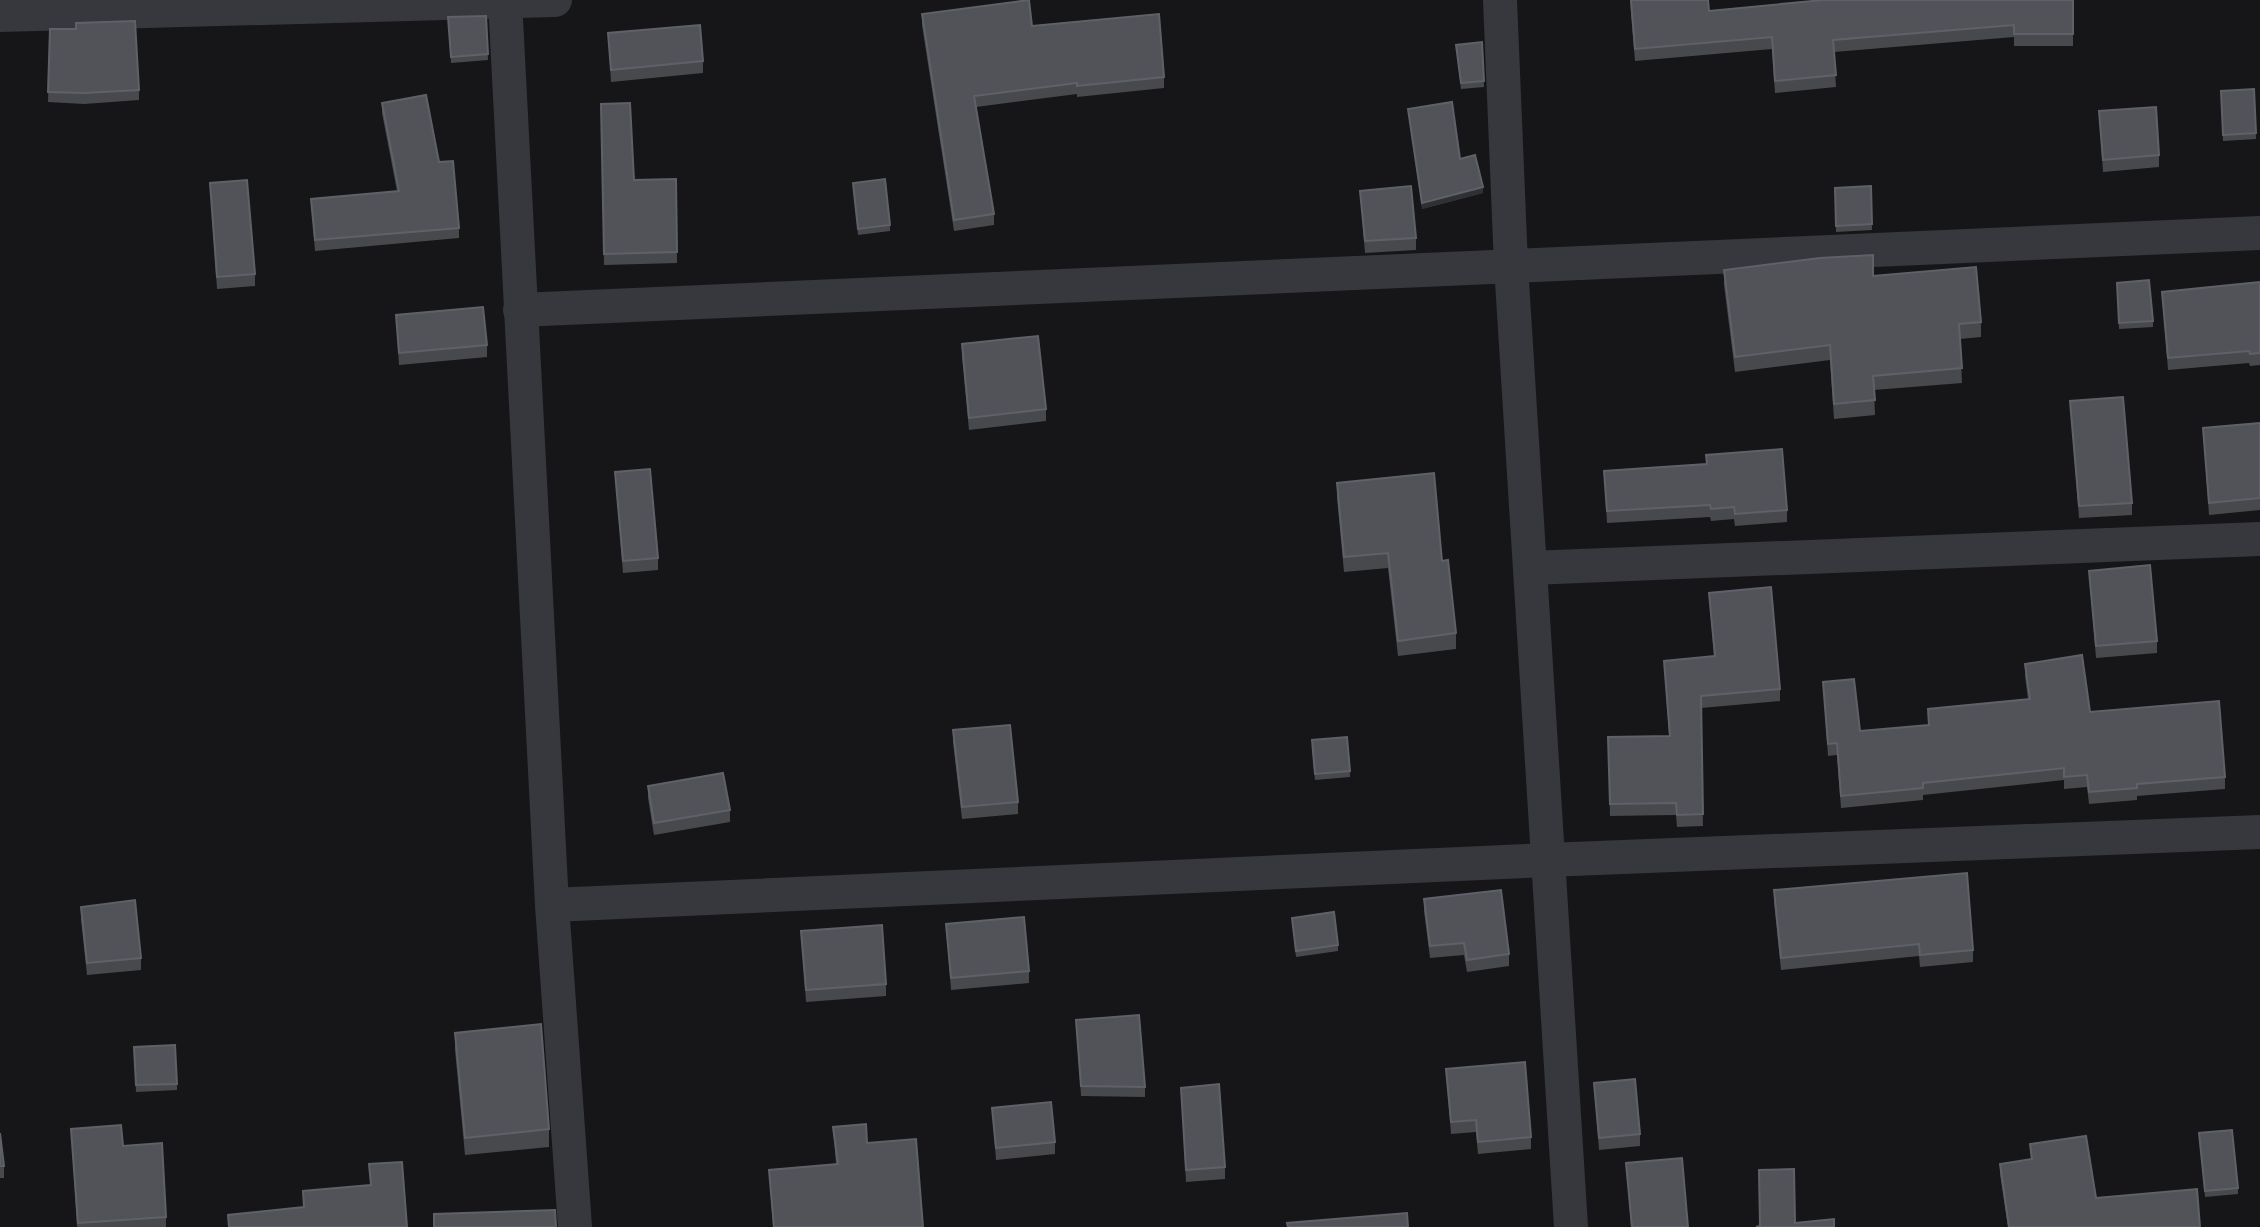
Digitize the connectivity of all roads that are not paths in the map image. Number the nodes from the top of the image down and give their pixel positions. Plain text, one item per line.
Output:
1 (555, 0) edge
2 (1500, 0) edge
3 (505, 1) edge
4 (0, 15) edge
5 (2260, 233) edge
6 (1511, 265) junction
7 (520, 310) junction
8 (2260, 539) edge
9 (1530, 568) junction
10 (2260, 832) edge
11 (1547, 860) junction
12 (552, 905) junction
13 (575, 1227) edge
14 (1571, 1227) edge

1 - 3 street
2 - 6 street
3 - 4 street
3 - 7 street
5 - 6 street
6 - 7 street
6 - 9 street
7 - 12 street
8 - 9 street
9 - 11 street
10 - 11 street
11 - 12 street
11 - 14 street
12 - 13 street

